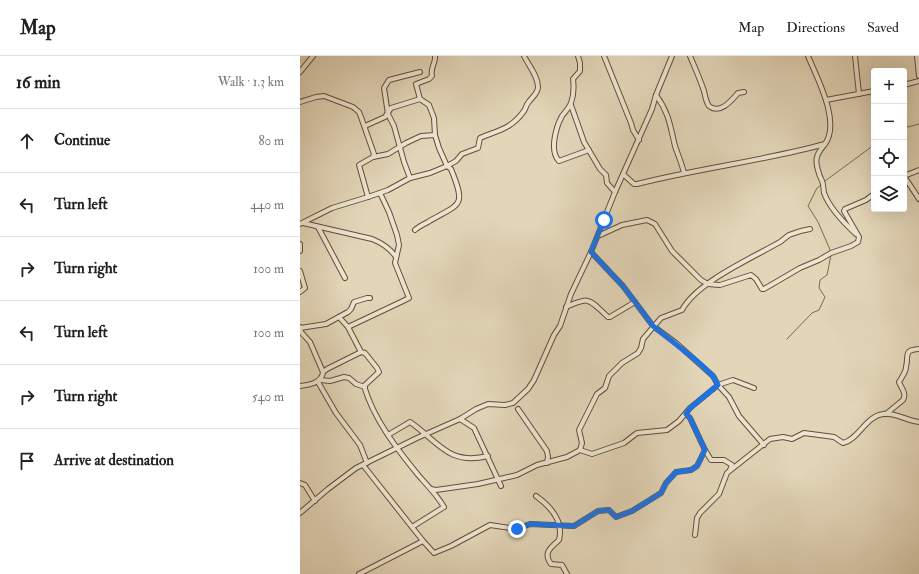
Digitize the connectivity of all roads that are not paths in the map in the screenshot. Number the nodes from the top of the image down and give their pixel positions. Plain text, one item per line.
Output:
1 (313, 56) edge
2 (435, 56) edge
3 (524, 56) edge
4 (578, 56) edge
5 (604, 56) edge
6 (672, 56) edge
7 (690, 56) edge
8 (808, 56) edge
9 (855, 56) edge
10 (917, 56) edge
11 (300, 72) edge
12 (420, 72) dead end
13 (919, 76) edge
14 (919, 81) edge
15 (907, 84) edge
16 (744, 92) dead end
17 (871, 92) edge
18 (859, 94) junction
19 (656, 95) junction
20 (420, 99) junction
21 (826, 100) junction
22 (300, 102) edge
23 (571, 105) junction
24 (388, 114) junction
25 (365, 126) junction
26 (435, 135) junction
27 (639, 140) junction
28 (826, 144) junction
29 (399, 146) junction
30 (589, 150) junction
31 (373, 157) junction
32 (447, 166) junction
33 (919, 170) edge
34 (684, 173) junction
35 (624, 175) junction
36 (907, 175) edge
37 (410, 178) junction
38 (907, 181) edge
39 (615, 192) junction
40 (380, 193) junction
41 (871, 196) edge
42 (368, 197) junction
43 (919, 199) edge
44 (301, 224) edge
45 (318, 227) junction
46 (810, 229) dead end
47 (415, 230) dead end
48 (598, 236) junction
49 (859, 237) junction
50 (300, 244) edge
51 (300, 252) edge
52 (591, 252) junction
53 (396, 257) junction
54 (300, 271) edge
55 (345, 278) dead end
56 (708, 284) junction
57 (300, 292) edge
58 (370, 298) dead end
59 (635, 302) junction
60 (566, 307) junction
61 (340, 318) junction
62 (653, 326) junction
63 (348, 328) junction
64 (300, 330) edge
65 (919, 349) edge
66 (361, 352) junction
67 (323, 372) junction
68 (320, 380) junction
69 (718, 385) junction
70 (300, 386) edge
71 (364, 388) junction
72 (754, 388) dead end
73 (518, 409) dead end
74 (686, 414) junction
75 (886, 414) junction
76 (460, 419) junction
77 (919, 422) edge
78 (425, 434) junction
79 (388, 435) junction
80 (764, 445) junction
81 (397, 448) junction
82 (580, 450) junction
83 (705, 450) junction
84 (488, 456) junction
85 (547, 463) junction
86 (365, 464) junction
87 (730, 470) junction
88 (498, 479) junction
89 (300, 483) edge
90 (500, 486) dead end
91 (431, 489) junction
92 (536, 496) dead end
93 (315, 501) junction
94 (300, 513) edge
95 (559, 525) junction
96 (412, 527) junction
97 (695, 535) dead end
98 (423, 541) junction
99 (359, 574) edge
100 (567, 574) edge

1 - 11 street
2 - 20 street
3 - 32 street
4 - 23 street
5 - 27 street
6 - 19 street
7 - 16 street
8 - 21 street
9 - 18 street
10 - 13 street
12 - 24 street
14 - 15 street
17 - 18 street
18 - 21 street
19 - 27 street
19 - 34 street
20 - 24 street
20 - 26 street
21 - 28 street
22 - 25 street
23 - 30 street
23 - 30 street
24 - 25 street
24 - 29 street
25 - 31 street
26 - 29 street
26 - 32 street
27 - 35 street
28 - 34 street
28 - 49 street
29 - 31 street
29 - 37 street
30 - 39 street
31 - 42 street
32 - 37 street
32 - 47 street
33 - 36 street
34 - 35 street
35 - 39 street
37 - 40 street
38 - 43 street
39 - 48 street
40 - 42 street
40 - 53 street
41 - 49 street
42 - 44 street
44 - 45 street
45 - 53 street
45 - 55 street
46 - 56 street
48 - 52 street
48 - 56 street
49 - 56 street
50 - 51 street
52 - 59 street
52 - 60 street
53 - 63 street
54 - 57 street
56 - 62 street
58 - 61 street
59 - 60 street
59 - 62 street
60 - 76 street
61 - 63 street
61 - 64 street
62 - 69 street
62 - 82 street
63 - 66 street
64 - 67 street
65 - 75 street
66 - 67 street
66 - 71 street
67 - 68 street
68 - 70 street
68 - 71 street
68 - 86 street
69 - 72 street
69 - 74 street
69 - 80 street
71 - 79 street
73 - 85 street
74 - 82 street
74 - 83 street
75 - 77 street
75 - 80 street
76 - 78 street
76 - 84 street
78 - 79 street
78 - 81 street
78 - 84 street
79 - 81 street
80 - 87 street
81 - 86 street
81 - 91 street
82 - 85 street
83 - 87 street
83 - 95 street
84 - 88 street
85 - 88 street
86 - 93 street
86 - 96 street
87 - 97 street
88 - 90 street
88 - 91 street
89 - 93 street
91 - 96 street
92 - 95 street
93 - 94 street
95 - 98 street
95 - 100 street
96 - 98 street
98 - 99 street

